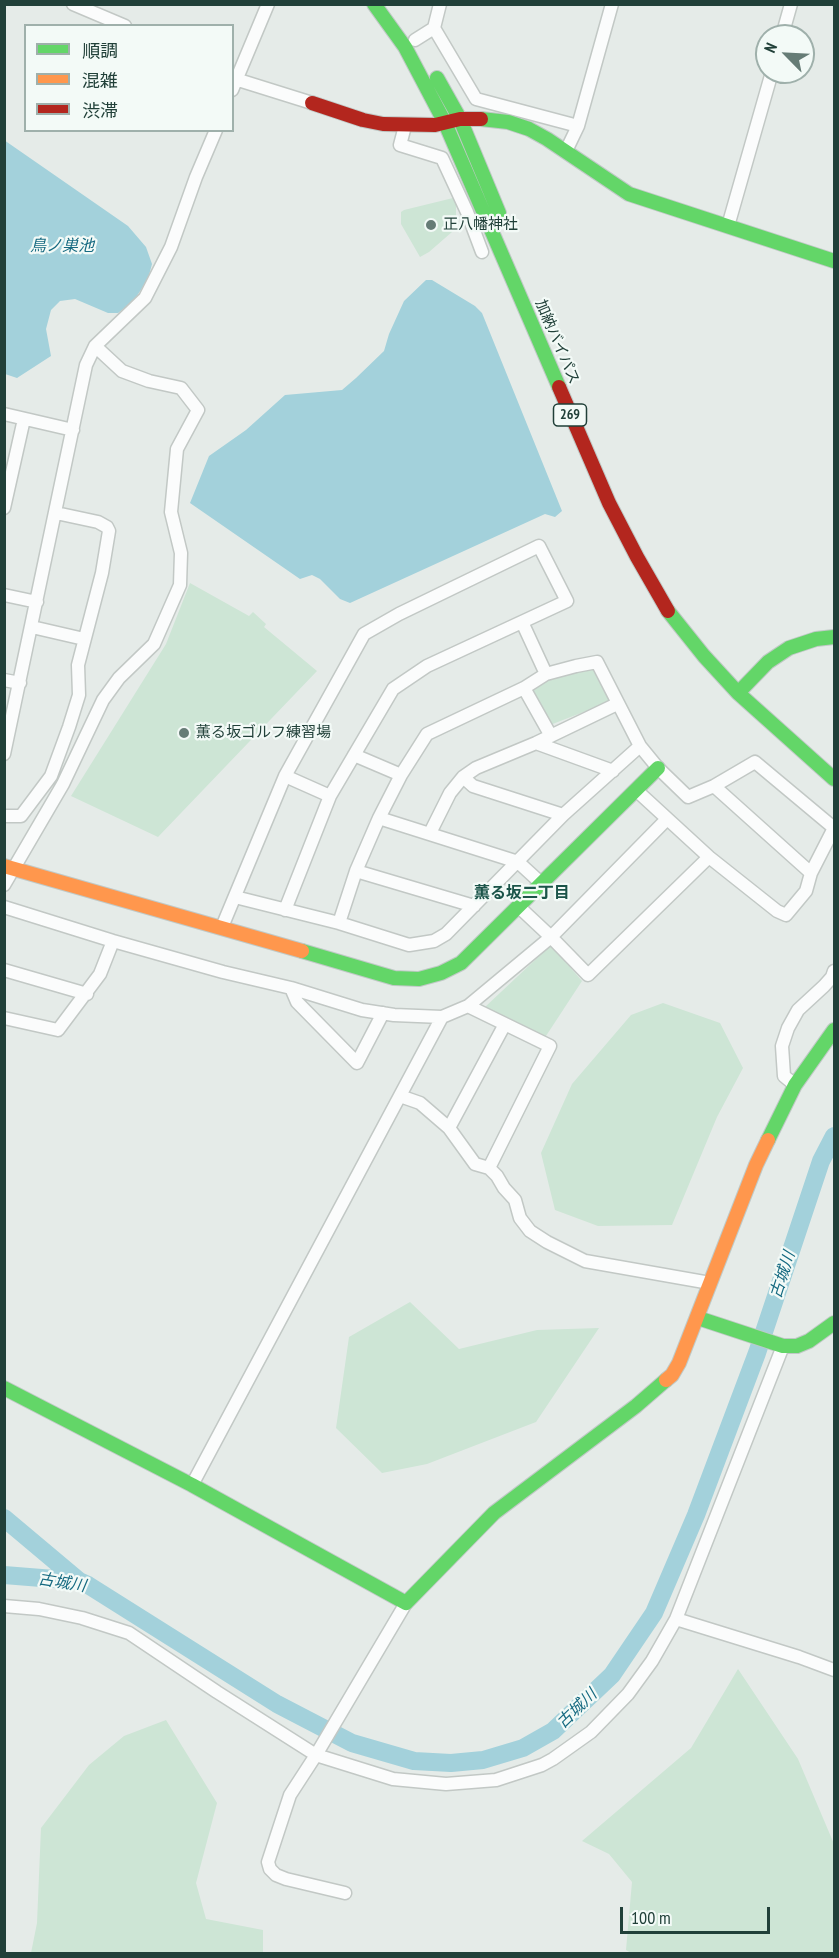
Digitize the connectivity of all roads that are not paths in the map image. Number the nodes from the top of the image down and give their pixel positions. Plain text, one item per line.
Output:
1 (268, 4) edge
2 (374, 4) edge
3 (390, 4) edge
4 (440, 4) edge
5 (612, 4) edge
6 (791, 4) edge
7 (82, 6) edge
8 (121, 24) edge
9 (785, 24) edge
10 (434, 28) junction
11 (415, 40) junction
12 (234, 82) edge
13 (769, 84) edge
14 (312, 103) joint
15 (460, 119) junction
16 (445, 123) junction
17 (405, 126) junction
18 (578, 126) junction
19 (215, 132) edge
20 (566, 151) junction
21 (728, 226) junction
22 (482, 252) dead end
23 (834, 261) edge
24 (95, 346) junction
25 (4, 414) edge
26 (24, 419) junction
27 (73, 430) junction
28 (4, 508) edge
29 (56, 513) junction
30 (4, 595) edge
31 (37, 602) junction
32 (522, 622) junction
33 (32, 627) junction
34 (834, 637) edge
35 (707, 638) dead end
36 (84, 639) junction
37 (546, 674) junction
38 (4, 680) edge
39 (20, 683) junction
40 (746, 685) junction
41 (524, 688) junction
42 (617, 704) junction
43 (773, 706) dead end
44 (69, 727) junction
45 (86, 732) junction
46 (551, 736) junction
47 (536, 743) junction
48 (640, 746) junction
49 (4, 754) edge
50 (354, 755) junction
51 (834, 762) edge
52 (658, 768) junction
53 (613, 771) junction
54 (401, 775) junction
55 (285, 776) junction
56 (463, 777) junction
57 (834, 779) edge
58 (714, 786) junction
59 (636, 790) junction
60 (330, 796) junction
61 (563, 815) junction
62 (4, 816) edge
63 (379, 818) junction
64 (667, 819) junction
65 (430, 833) junction
66 (709, 858) junction
67 (518, 862) junction
68 (9, 868) edge
69 (356, 871) junction
70 (811, 873) junction
71 (542, 884) junction
72 (4, 885) edge
73 (235, 897) junction
74 (474, 906) junction
75 (4, 907) edge
76 (519, 908) junction
77 (285, 910) junction
78 (339, 923) junction
79 (222, 927) junction
80 (552, 937) junction
81 (113, 941) junction
82 (4, 970) edge
83 (834, 971) edge
84 (291, 988) junction
85 (87, 994) junction
86 (468, 1006) junction
87 (383, 1013) junction
88 (442, 1017) junction
89 (4, 1018) edge
90 (506, 1024) junction
91 (834, 1030) edge
92 (795, 1084) junction
93 (400, 1096) junction
94 (450, 1128) junction
95 (489, 1168) junction
96 (710, 1283) junction
97 (698, 1318) junction
98 (834, 1328) edge
99 (779, 1346) junction
100 (4, 1388) edge
101 (192, 1485) junction
102 (406, 1603) junction
103 (4, 1606) edge
104 (676, 1619) junction
105 (834, 1670) edge
106 (318, 1752) junction
107 (345, 1893) dead end

1 - 12 street
2 - 16 main road, 加納バイパス / 269
3 - 11 main road, 加納バイパス / 269
4 - 10 street
5 - 18 street
6 - 9 street
7 - 8 street
10 - 11 street
10 - 18 street
11 - 15 main road, 加納バイパス / 269
12 - 14 street
13 - 21 street
14 - 17 main road
15 - 16 main road
15 - 20 main road
15 - 35 main road, 加納バイパス / 269
16 - 17 main road
16 - 40 main road, 加納バイパス / 269
17 - 22 street
18 - 20 street
19 - 24 street
20 - 21 main road
21 - 23 main road
24 - 27 street
24 - 45 street
25 - 26 street
26 - 27 street
26 - 28 street
27 - 29 street
29 - 31 street
29 - 36 street
30 - 31 street
31 - 33 street
32 - 37 street
32 - 50 street
32 - 55 street
33 - 36 street
33 - 39 street
34 - 40 main road
36 - 44 street
37 - 41 street
37 - 42 street
38 - 39 street
39 - 49 street
40 - 57 main road, 加納バイパス / 269
41 - 46 street
41 - 54 street
42 - 46 street
42 - 48 street
43 - 51 main road
44 - 45 street
44 - 62 street
45 - 68 street
46 - 47 street
47 - 53 street
47 - 56 street
48 - 52 street
48 - 53 street
50 - 54 street
50 - 60 street
52 - 58 street
52 - 59 main road
53 - 61 street
54 - 63 street
55 - 60 street
55 - 73 street
56 - 61 street
56 - 65 street
58 - 70 street
58 - 70 street
59 - 64 street
59 - 71 main road
60 - 77 street
61 - 67 street
63 - 65 street
63 - 69 street
64 - 66 street
64 - 80 street
65 - 67 street
66 - 70 street
66 - 80 street
67 - 71 street
67 - 74 street
68 - 72 street
68 - 79 main road
69 - 74 street
69 - 78 street
71 - 76 main road
73 - 77 street
73 - 79 street
74 - 78 street
75 - 81 street
76 - 79 main road
76 - 80 street
77 - 78 street
80 - 86 street
81 - 84 street
81 - 85 street
82 - 85 street
83 - 92 street
84 - 87 street
84 - 87 street
85 - 89 street
86 - 88 street
86 - 90 street
87 - 88 street
88 - 93 street
90 - 94 street
90 - 95 street
91 - 92 main road
92 - 96 main road
93 - 94 street
93 - 101 street
94 - 95 street
95 - 96 street
96 - 97 main road
97 - 99 main road
97 - 102 main road
98 - 99 main road
99 - 104 street
100 - 101 main road
101 - 102 main road
102 - 106 street
103 - 106 street
104 - 105 street
104 - 106 street
106 - 107 street

